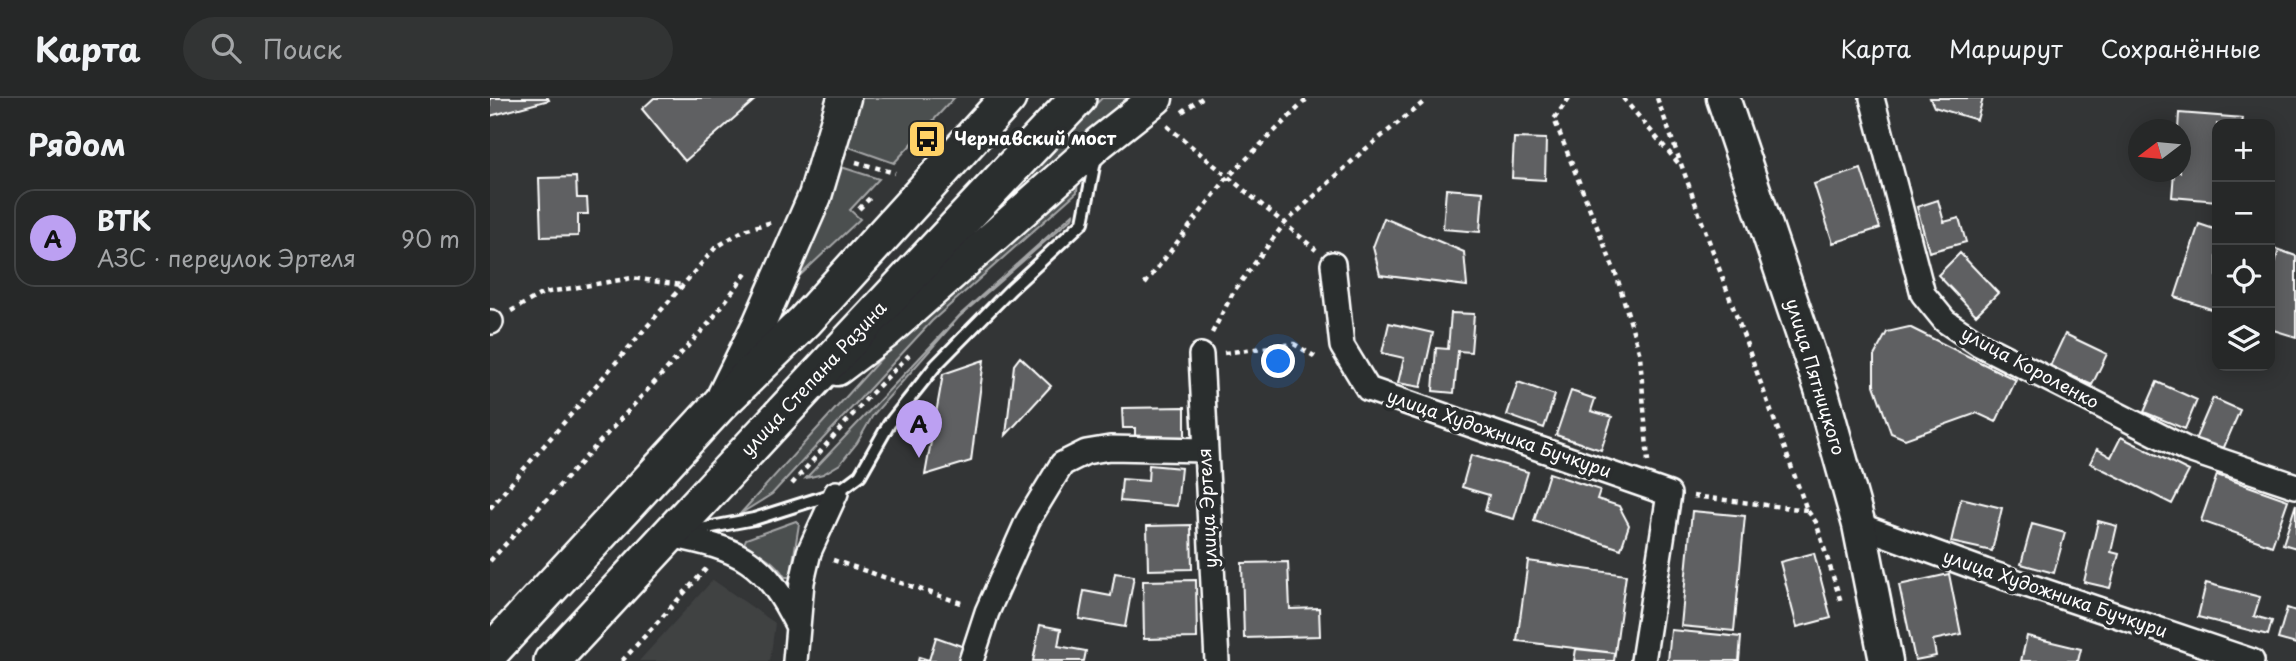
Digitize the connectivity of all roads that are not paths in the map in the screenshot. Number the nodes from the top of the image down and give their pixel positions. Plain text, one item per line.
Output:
1 (844, 98) edge
2 (1008, 98) edge
3 (1078, 98) edge
4 (1156, 98) edge
5 (1723, 98) edge
6 (1872, 98) edge
7 (1099, 143) junction
8 (1332, 264) road end
9 (1201, 355) road end
10 (799, 396) junction
11 (719, 405) junction
12 (1204, 450) junction
13 (2296, 486) edge
14 (836, 493) junction
15 (1859, 525) junction
16 (669, 535) junction
17 (798, 628) junction
18 (490, 653) edge
19 (552, 661) edge
20 (795, 661) edge
21 (971, 661) edge
22 (1217, 661) edge
23 (1643, 661) edge
24 (1886, 661) edge
25 (2252, 661) edge

1 - 11 main road
2 - 11 main road
3 - 10 main road, улица Степана Разина
4 - 7 main road
5 - 15 main road, улица Пятницкого
6 - 13 street, улица Короленко
7 - 10 main road
7 - 14 lane
8 - 23 street, улица Художника Бучкури
9 - 12 street, улица Эртеля
10 - 16 main road, улица Степана Разина
11 - 18 main road
12 - 21 street
12 - 22 street, улица Эртеля
14 - 16 lane
14 - 17 street
15 - 24 main road, улица Пятницкого
15 - 25 street, улица Художника Бучкури
16 - 17 street
16 - 19 main road, улица Степана Разина
17 - 20 street

